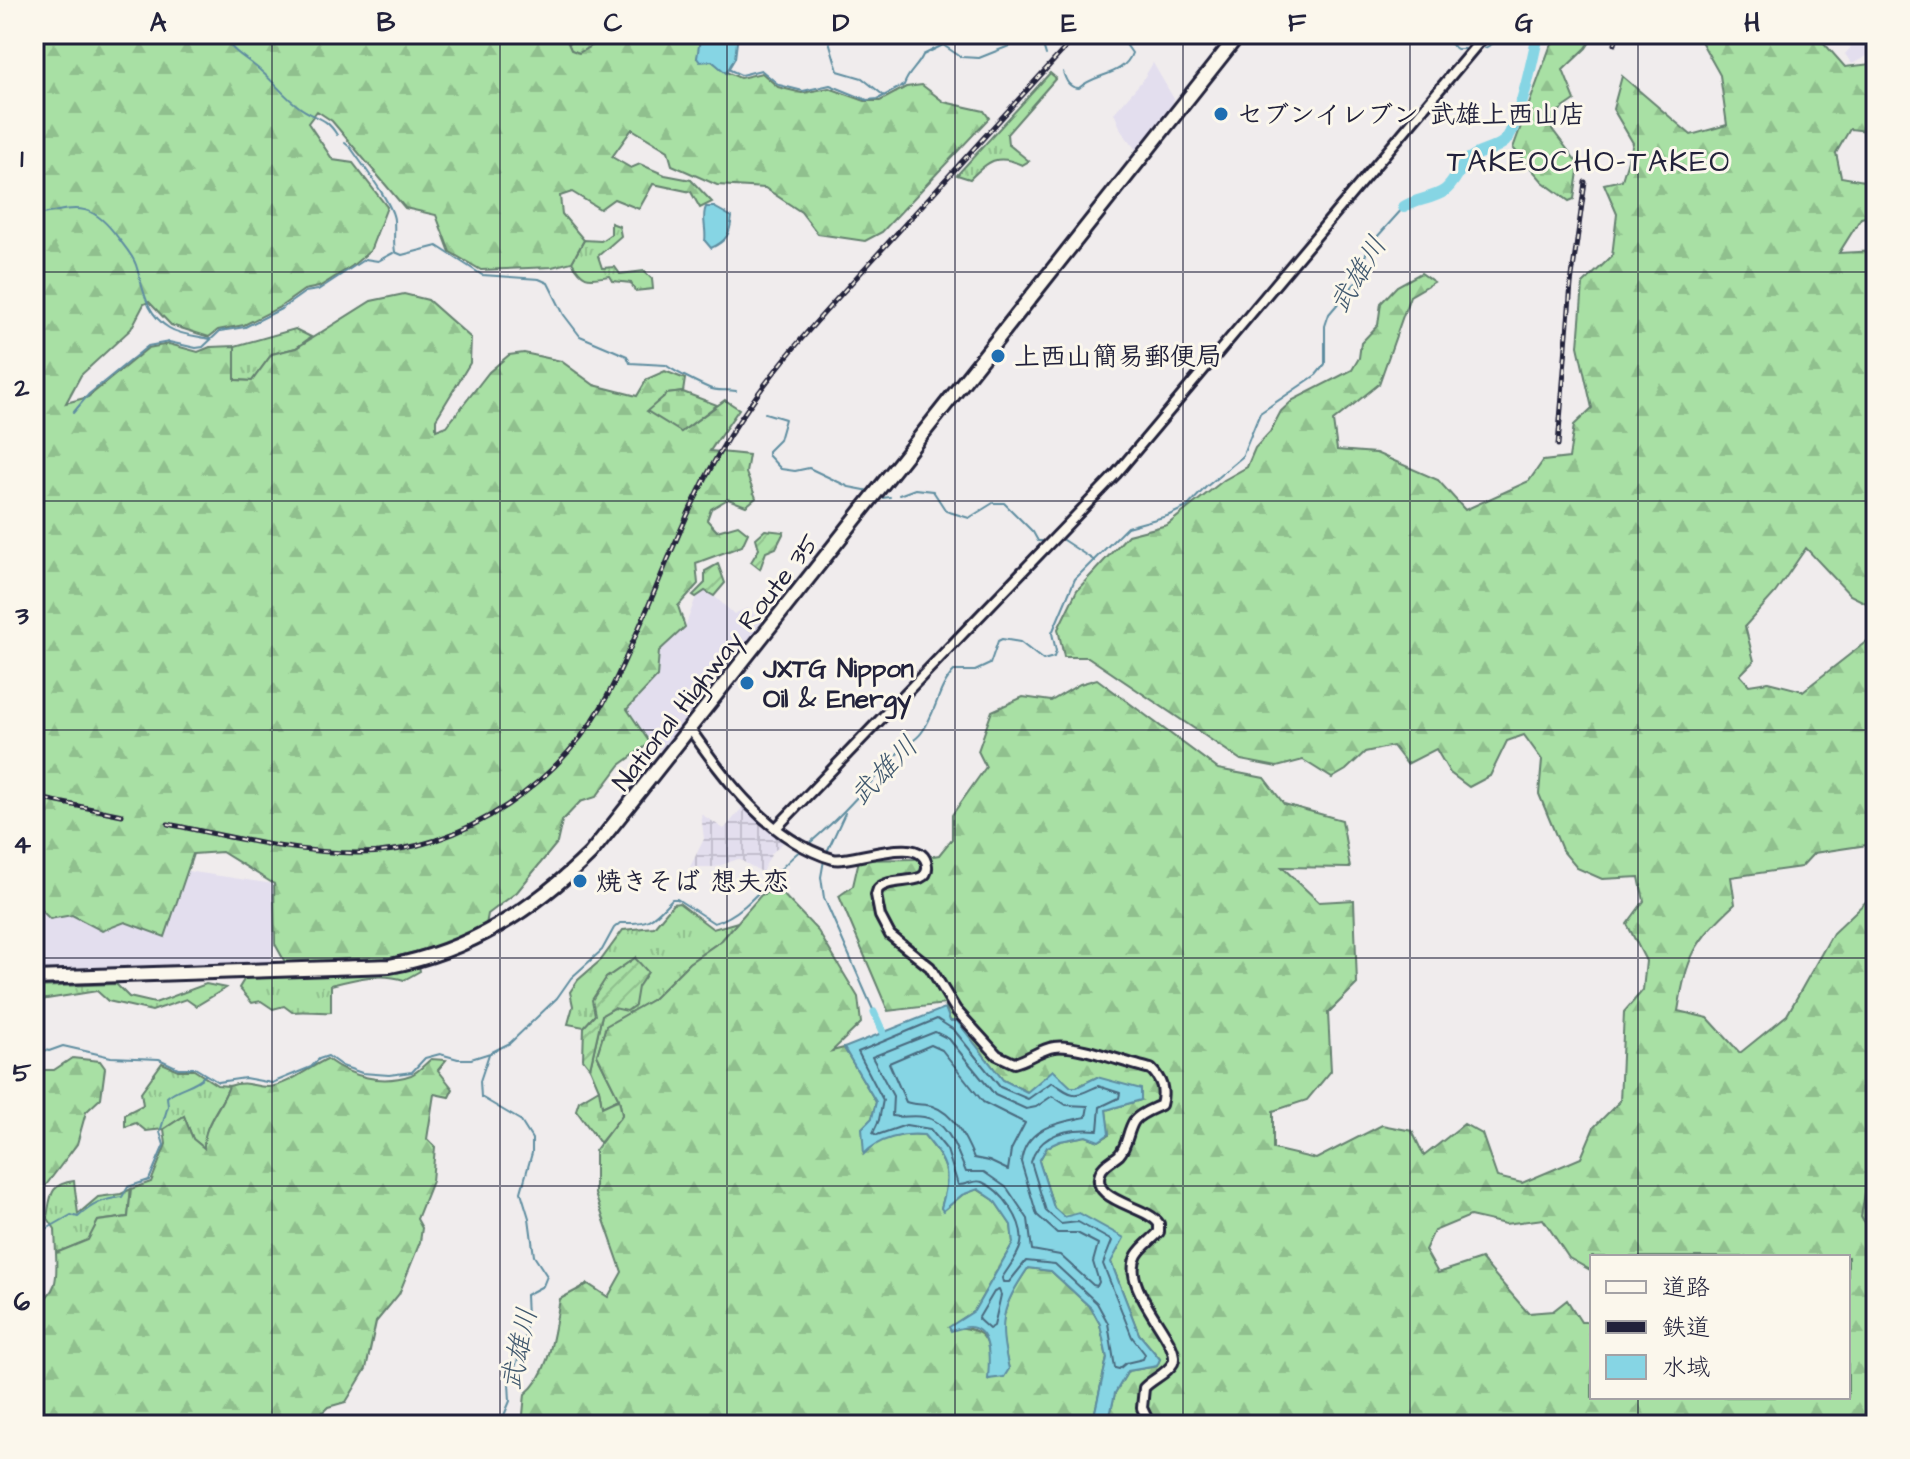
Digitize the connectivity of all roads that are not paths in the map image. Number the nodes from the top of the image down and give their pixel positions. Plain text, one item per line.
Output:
1 (1239, 34) edge
2 (1486, 34) edge
3 (690, 729) junction
4 (777, 827) junction
5 (34, 978) edge
6 (1150, 1425) edge

1 - 3 highway, National Highway Route 35
2 - 4 street
3 - 4 street
3 - 5 highway, National Highway Route 35
4 - 6 street

